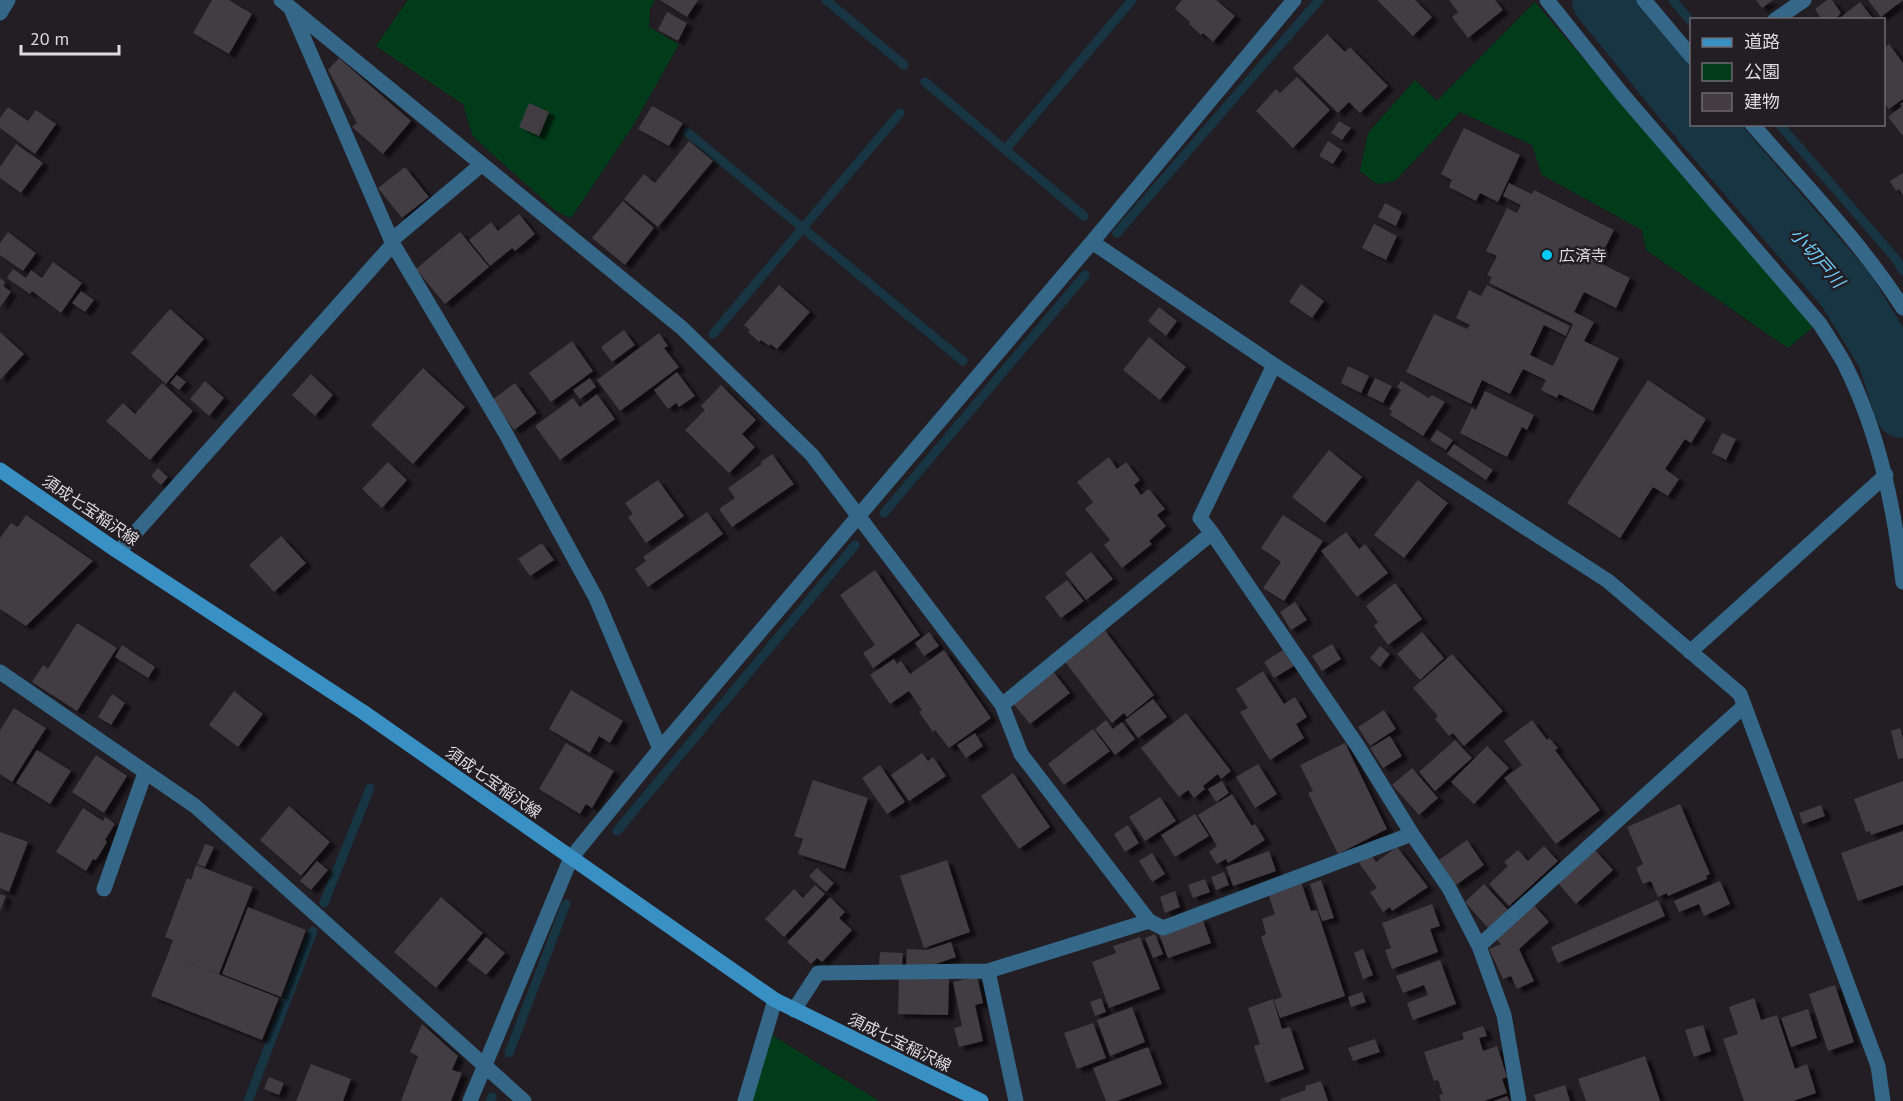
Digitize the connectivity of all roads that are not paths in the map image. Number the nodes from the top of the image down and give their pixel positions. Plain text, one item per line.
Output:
1 (8, 0) edge
2 (1294, 0) edge
3 (1547, 0) edge
4 (1644, 0) edge
5 (1804, 0) edge
6 (286, 3) edge
7 (0, 13) edge
8 (1778, 18) edge
9 (1690, 55) edge
10 (1754, 126) edge
11 (482, 165) junction
12 (393, 241) junction
13 (1092, 242) junction
14 (1903, 308) edge
15 (1274, 365) junction
16 (0, 470) edge
17 (1886, 475) junction
18 (857, 517) junction
19 (1212, 533) junction
20 (119, 551) junction
21 (1903, 582) edge
22 (1690, 652) junction
23 (2, 679) edge
24 (1002, 705) junction
25 (1744, 706) junction
26 (660, 748) junction
27 (145, 773) junction
28 (1412, 834) junction
29 (571, 858) junction
30 (104, 890) dead end
31 (1149, 921) junction
32 (1479, 946) junction
33 (988, 971) junction
34 (775, 1000) junction
35 (794, 1010) junction
36 (484, 1064) junction
37 (470, 1101) edge
38 (524, 1101) edge
39 (745, 1101) edge
40 (981, 1101) edge
41 (1016, 1101) edge
42 (1519, 1101) edge
43 (1883, 1101) edge

1 - 7 street
2 - 13 street
3 - 17 street
4 - 9 street
5 - 8 street
6 - 11 street
6 - 12 street
10 - 14 street
11 - 12 street
11 - 18 street
12 - 20 street
12 - 26 street
13 - 15 street
13 - 18 street
15 - 19 street
15 - 22 street
16 - 20 main road, 須成七宝稲沢線
17 - 21 street
17 - 22 street
18 - 24 street
18 - 26 street
19 - 24 street
19 - 28 street
20 - 29 main road, 須成七宝稲沢線
22 - 25 street
23 - 27 street
24 - 31 street
25 - 32 street
25 - 43 street
26 - 29 street
27 - 30 street
27 - 36 street
28 - 31 street
28 - 32 street
29 - 34 main road, 須成七宝稲沢線
29 - 36 street
31 - 33 street
32 - 42 street
33 - 35 street
33 - 41 street
34 - 35 main road, 須成七宝稲沢線
34 - 39 street
35 - 40 main road, 須成七宝稲沢線
36 - 37 street
36 - 38 street

